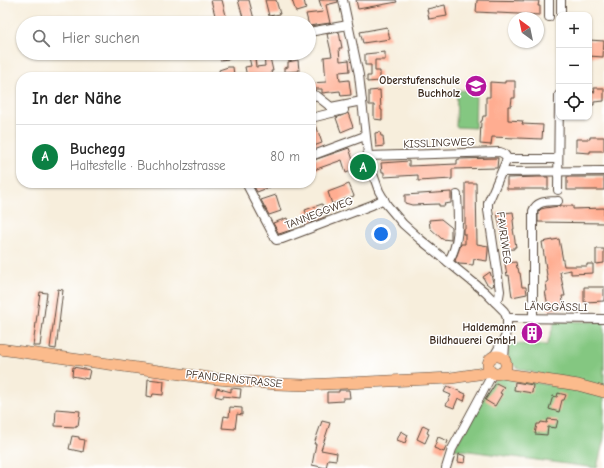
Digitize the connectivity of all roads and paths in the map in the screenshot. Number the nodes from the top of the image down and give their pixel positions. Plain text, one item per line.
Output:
1 (343, 0) edge
2 (549, 0) edge
3 (561, 0) edge
4 (561, 12) edge
5 (549, 17) dead end
6 (348, 25) junction
7 (316, 31) edge
8 (316, 96) edge
9 (362, 103) junction
10 (316, 117) edge
11 (559, 120) edge
12 (365, 136) junction
13 (316, 154) edge
14 (368, 156) junction
15 (507, 159) junction
16 (558, 159) junction
17 (558, 171) junction
18 (502, 172) junction
19 (604, 172) edge
20 (249, 188) edge
21 (558, 190) dead end
22 (457, 195) dead end
23 (384, 199) junction
24 (558, 201) dead end
25 (448, 262) junction
26 (495, 302) junction
27 (533, 317) junction
28 (507, 318) junction
29 (604, 319) edge
30 (0, 349) edge
31 (497, 366) junction
32 (604, 392) edge
33 (446, 468) edge

1 - 6 street
2 - 5 street
3 - 4 street
6 - 7 street
6 - 9 street
8 - 9 street
9 - 10 street
9 - 12 street
11 - 16 street
12 - 13 street
12 - 14 street
14 - 15 street, KISSLINGWEG
14 - 23 street
15 - 16 street
15 - 18 street, FAVRIWEG
16 - 17 street
17 - 18 street
17 - 19 street
17 - 21 street
18 - 26 street, FAVRIWEG
20 - 23 street, TANNEGGWEG
22 - 25 street
23 - 25 street
24 - 27 street
25 - 26 street
26 - 28 street
27 - 28 street, LÄNGGÄSSLI
27 - 29 street, LÄNGGÄSSLI
28 - 31 street
30 - 31 main road, PFANDERNSTRASSE
31 - 32 main road
31 - 33 street

